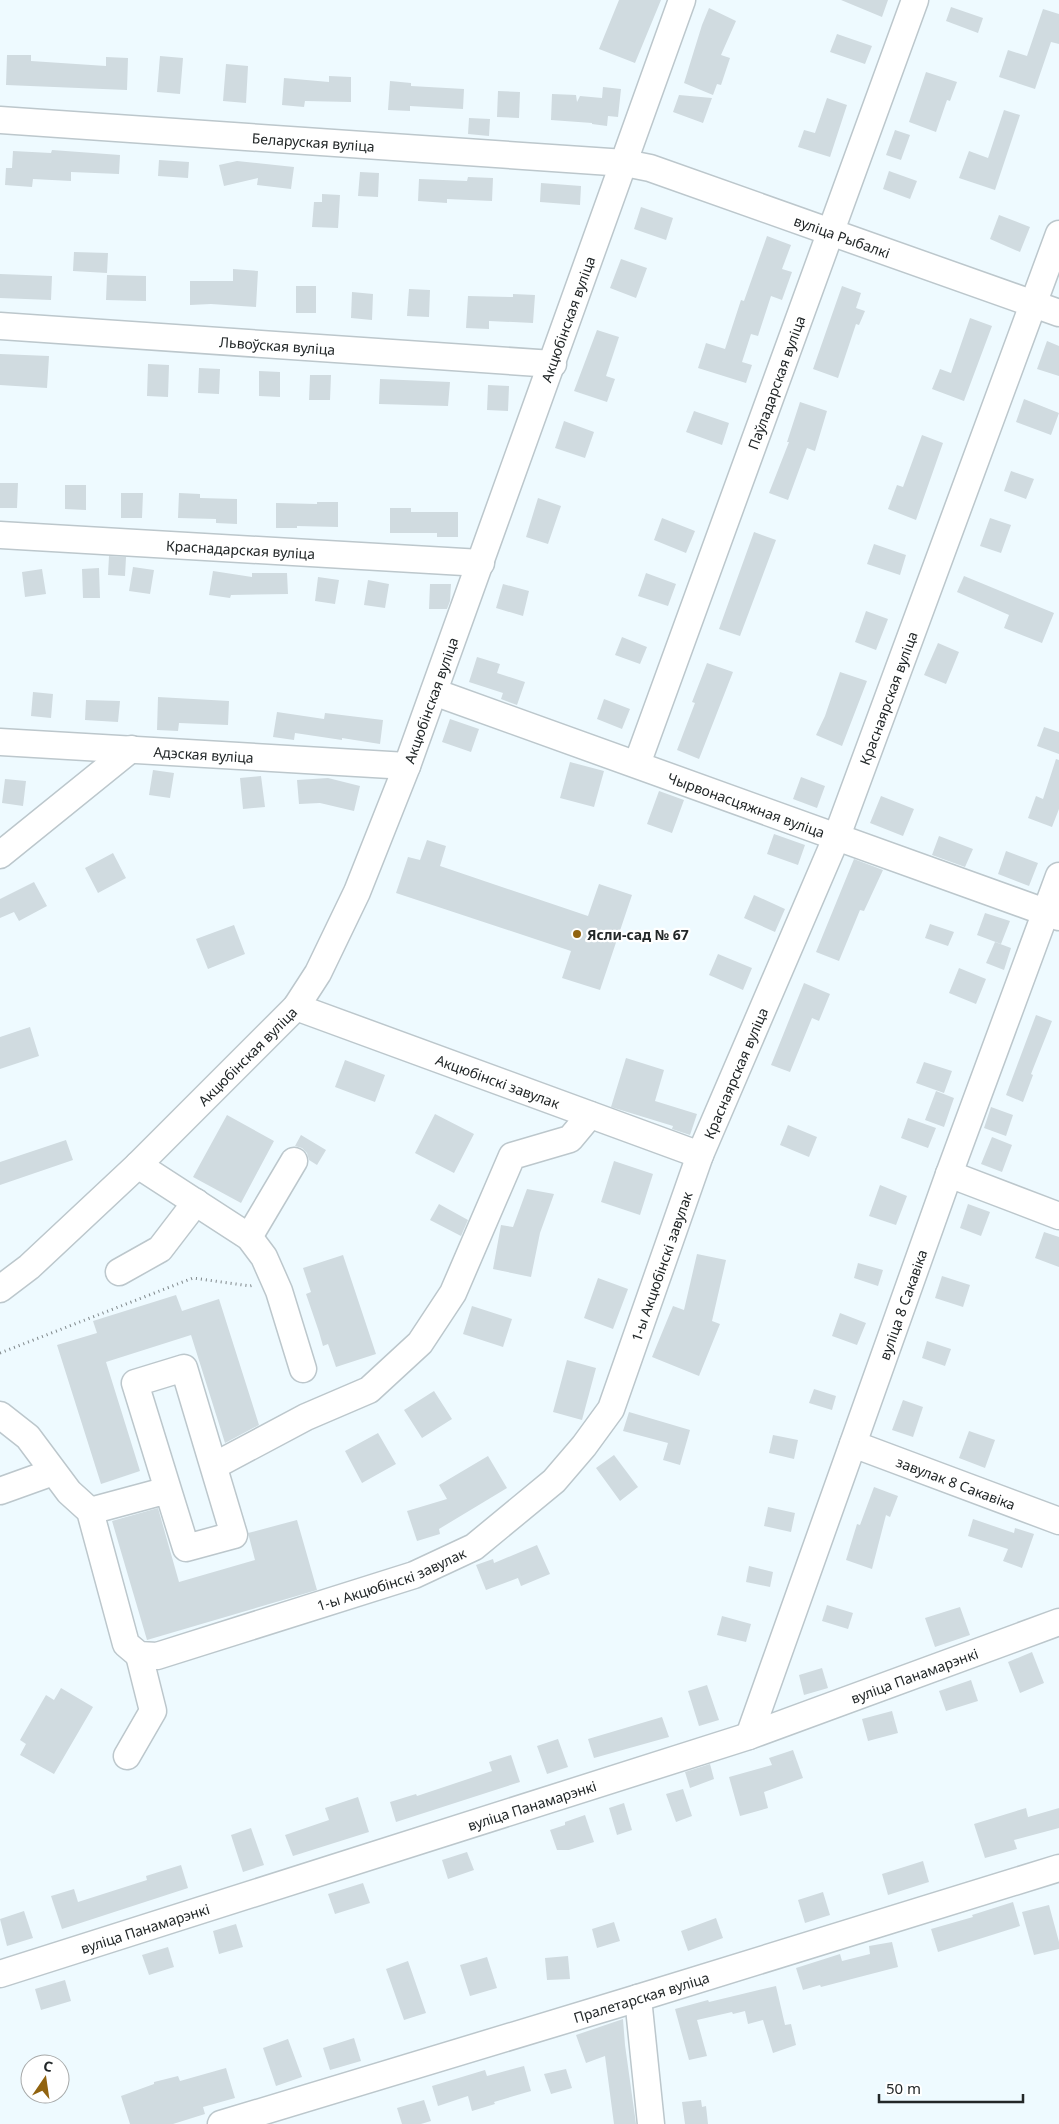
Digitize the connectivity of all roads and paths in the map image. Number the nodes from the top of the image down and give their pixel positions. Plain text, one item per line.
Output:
1 (682, 0) edge
2 (915, 0) edge
3 (0, 120) edge
4 (625, 162) junction
5 (832, 232) junction
6 (1059, 234) edge
7 (1034, 304) junction
8 (1059, 313) edge
9 (0, 326) edge
10 (552, 364) junction
11 (0, 535) edge
12 (481, 562) junction
13 (434, 692) junction
14 (0, 742) edge
15 (130, 749) junction
16 (637, 764) junction
17 (407, 766) junction
18 (837, 836) junction
19 (0, 855) edge
20 (1059, 876) edge
21 (1053, 915) edge
22 (296, 1007) junction
23 (590, 1115) junction
24 (700, 1155) junction
25 (294, 1161) dead end
26 (138, 1164) junction
27 (949, 1174) junction
28 (196, 1202) junction
29 (1059, 1216) edge
30 (249, 1237) junction
31 (119, 1272) dead end
32 (273, 1277) junction
33 (0, 1288) edge
34 (0, 1353) edge
35 (303, 1369) dead end
36 (0, 1415) edge
37 (853, 1444) junction
38 (214, 1466) junction
39 (53, 1472) junction
40 (168, 1490) junction
41 (0, 1491) edge
42 (90, 1511) junction
43 (1059, 1521) edge
44 (1059, 1622) edge
45 (139, 1655) junction
46 (749, 1736) junction
47 (127, 1756) dead end
48 (1059, 1868) edge
49 (0, 1974) edge
50 (638, 1998) junction
51 (221, 2124) edge
52 (651, 2124) edge

1 - 4 street, Акцюбінская вуліца
2 - 5 street, Паўладарская вуліца
3 - 4 street, Беларуская вуліца
4 - 5 street, вуліца Рыбалкі
4 - 10 street, Акцюбінская вуліца
5 - 7 street, вуліца Рыбалкі
5 - 16 street, Паўладарская вуліца
6 - 7 street, Краснаярская вуліца
7 - 8 street, вуліца Рыбалкі
7 - 18 street, Краснаярская вуліца
9 - 10 street, Львоўская вуліца
10 - 12 street, Акцюбінская вуліца
11 - 12 street, Краснадарская вуліца
12 - 13 street, Акцюбінская вуліца
13 - 16 street, Чырвонасцяжная вуліца
13 - 17 street, Акцюбінская вуліца
14 - 15 street, Адэская вуліца
15 - 17 street, Адэская вуліца
15 - 19 street
16 - 18 street, Чырвонасцяжная вуліца
17 - 22 street, Акцюбінская вуліца
18 - 21 street, Чырвонасцяжная вуліца
18 - 24 street, Краснаярская вуліца
20 - 21 street, вуліца 8 Сакавіка
21 - 27 street, вуліца 8 Сакавіка
22 - 23 street, Акцюбінскі завулак
22 - 26 street, Акцюбінская вуліца
23 - 24 street, Акцюбінскі завулак
23 - 38 street
24 - 45 street, 1-ы Акцюбінскі завулак
25 - 30 street
26 - 28 street
26 - 33 street, Акцюбінская вуліца
27 - 29 street
27 - 37 street, вуліца 8 Сакавіка
28 - 30 street
28 - 31 street
30 - 32 street
32 - 34 path
32 - 35 street
36 - 39 street
37 - 43 street, завулак 8 Сакавіка
37 - 46 street, вуліца 8 Сакавіка
38 - 40 street
38 - 40 street
39 - 41 street
39 - 42 street
40 - 42 street
42 - 45 street
44 - 46 street, вуліца Панамарэнкі
45 - 47 street
46 - 49 street, вуліца Панамарэнкі
48 - 50 street, Пралетарская вуліца
50 - 51 street, Пралетарская вуліца
50 - 52 street

